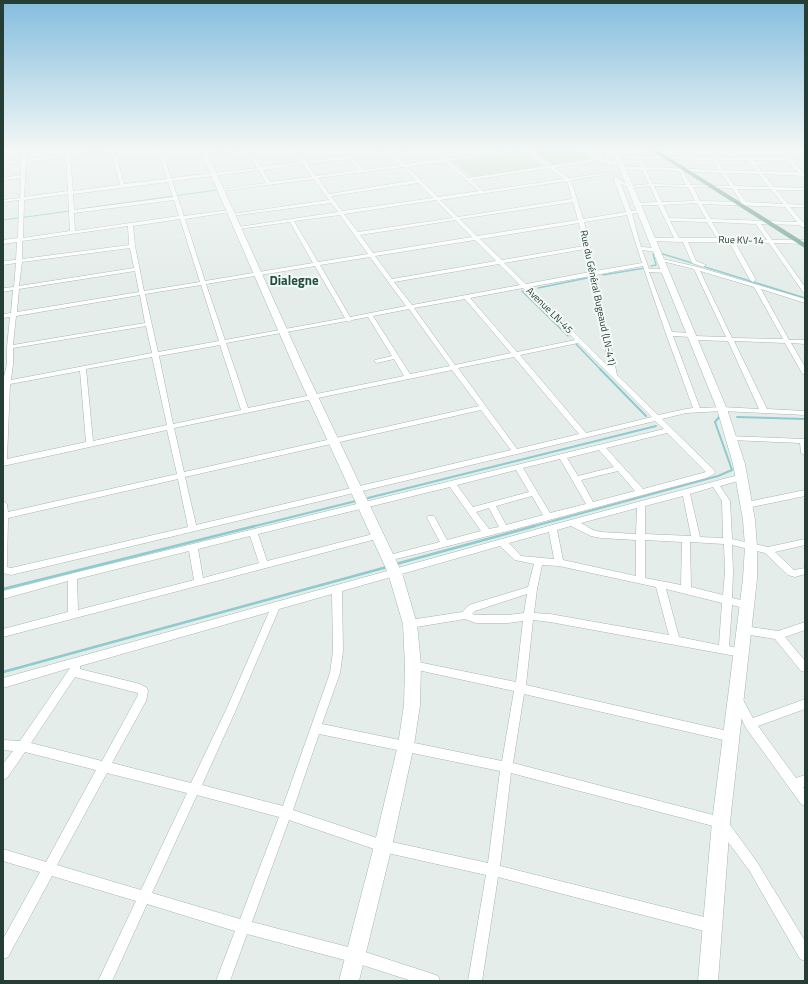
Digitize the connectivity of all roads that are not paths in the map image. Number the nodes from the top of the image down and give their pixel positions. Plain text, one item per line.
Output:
1 (22, 196) edge
2 (47, 196) edge
3 (71, 196) edge
4 (224, 196) edge
5 (330, 196) edge
6 (434, 196) edge
7 (457, 196) edge
8 (573, 196) edge
9 (622, 196) edge
10 (634, 196) edge
11 (656, 196) edge
12 (695, 196) edge
13 (727, 196) edge
14 (737, 196) edge
15 (779, 196) edge
16 (175, 198) joint
17 (22, 199) junction
18 (437, 199) junction
19 (574, 200) junction
20 (3, 201) edge
21 (333, 201) junction
22 (698, 202) junction
23 (660, 203) junction
24 (741, 204) junction
25 (787, 205) junction
26 (805, 206) edge
27 (639, 207) junction
28 (72, 212) junction
29 (231, 213) junction
30 (342, 213) junction
31 (628, 213) junction
32 (182, 218) junction
33 (456, 218) junction
34 (667, 219) junction
35 (291, 220) junction
36 (708, 220) junction
37 (581, 221) junction
38 (758, 222) junction
39 (768, 222) junction
40 (130, 224) junction
41 (804, 225) edge
42 (238, 228) junction
43 (73, 232) junction
44 (357, 234) junction
45 (477, 238) junction
46 (20, 239) junction
47 (652, 240) junction
48 (677, 240) junction
49 (684, 240) junction
50 (720, 240) junction
51 (731, 240) junction
52 (770, 241) junction
53 (3, 242) edge
54 (803, 244) edge
55 (132, 246) junction
56 (586, 247) junction
57 (638, 248) junction
58 (373, 255) junction
59 (660, 258) junction
60 (19, 262) junction
61 (500, 262) junction
62 (3, 263) edge
63 (317, 264) junction
64 (696, 266) junction
65 (645, 267) junction
66 (137, 269) junction
67 (258, 274) junction
68 (593, 274) junction
69 (391, 281) junction
70 (203, 283) junction
71 (754, 283) junction
72 (526, 287) junction
73 (16, 288) junction
74 (3, 290) edge
75 (805, 292) edge
76 (142, 293) junction
77 (793, 295) junction
78 (805, 296) edge
79 (468, 298) junction
80 (805, 301) edge
81 (411, 308) junction
82 (14, 314) junction
83 (3, 316) edge
84 (370, 316) junction
85 (350, 320) junction
86 (148, 324) junction
87 (284, 332) junction
88 (669, 334) junction
89 (693, 337) junction
90 (730, 340) junction
91 (580, 341) junction
92 (787, 342) junction
93 (805, 342) edge
94 (3, 343) edge
95 (223, 343) junction
96 (10, 345) junction
97 (515, 354) junction
98 (155, 356) junction
99 (395, 357) junction
100 (377, 361) dead end
101 (7, 364) edge
102 (454, 367) junction
103 (83, 369) junction
104 (805, 373) edge
105 (614, 375) junction
106 (408, 377) junction
107 (5, 383) edge
108 (314, 398) junction
109 (484, 408) junction
110 (697, 409) junction
111 (722, 409) junction
112 (245, 411) junction
113 (764, 412) junction
114 (805, 413) edge
115 (656, 417) junction
116 (5, 424) edge
117 (170, 427) junction
118 (669, 430) junction
119 (584, 435) junction
120 (731, 438) junction
121 (334, 441) junction
122 (804, 441) edge
123 (90, 444) junction
124 (602, 447) junction
125 (515, 451) junction
126 (805, 453) edge
127 (562, 456) junction
128 (3, 463) edge
129 (518, 467) junction
130 (620, 468) junction
131 (181, 476) junction
132 (742, 477) junction
133 (576, 479) junction
134 (452, 484) junction
135 (715, 484) junction
136 (356, 489) junction
137 (641, 492) junction
138 (686, 492) junction
139 (534, 493) junction
140 (805, 493) edge
141 (3, 504) edge
142 (641, 504) junction
143 (491, 505) junction
144 (591, 505) junction
145 (747, 505) junction
146 (364, 506) junction
147 (471, 510) junction
148 (4, 516) edge
149 (548, 516) junction
150 (431, 518) dead end
151 (572, 523) junction
152 (192, 528) junction
153 (552, 528) junction
154 (504, 529) junction
155 (253, 533) junction
156 (487, 533) junction
157 (377, 536) junction
158 (641, 538) junction
159 (686, 538) junction
160 (696, 539) junction
161 (727, 541) junction
162 (503, 543) junction
163 (445, 544) junction
164 (803, 545) edge
165 (751, 546) junction
166 (193, 547) junction
167 (768, 550) junction
168 (539, 560) junction
169 (559, 563) junction
170 (264, 565) junction
171 (391, 566) junction
172 (3, 569) edge
173 (804, 573) edge
174 (72, 577) junction
175 (640, 580) junction
176 (199, 582) junction
177 (660, 584) junction
178 (337, 589) junction
179 (532, 589) junction
180 (686, 590) junction
181 (3, 595) edge
182 (727, 600) junction
183 (747, 604) junction
184 (276, 606) junction
185 (74, 615) junction
186 (465, 615) junction
187 (528, 616) junction
188 (410, 624) junction
189 (805, 626) edge
190 (744, 630) junction
191 (3, 633) edge
192 (778, 634) junction
193 (675, 640) junction
194 (724, 650) junction
195 (741, 654) junction
196 (82, 661) junction
197 (413, 665) junction
198 (805, 668) edge
199 (73, 672) junction
200 (3, 683) edge
201 (520, 688) junction
202 (736, 696) junction
203 (805, 704) edge
204 (750, 724) junction
205 (316, 728) junction
206 (732, 737) junction
207 (3, 745) edge
208 (406, 745) junction
209 (21, 746) junction
210 (507, 767) junction
211 (103, 768) junction
212 (3, 774) edge
213 (805, 781) edge
214 (794, 784) junction
215 (194, 789) junction
216 (805, 800) edge
217 (286, 814) junction
218 (721, 822) junction
219 (383, 846) junction
220 (3, 856) edge
221 (47, 869) junction
222 (493, 870) junction
223 (144, 898) junction
224 (242, 926) junction
225 (712, 926) junction
226 (3, 952) edge
227 (805, 954) edge
228 (356, 956) junction
229 (105, 981) edge
230 (223, 981) edge
231 (349, 981) edge
232 (433, 981) edge
233 (475, 981) edge
234 (708, 981) edge

1 - 17 street
2 - 17 street
3 - 28 street
4 - 29 street
5 - 21 street
6 - 18 street, Avenue LN-45
7 - 18 street
8 - 19 street, Rue du Général Bugeaud (LN-41)
9 - 31 street
10 - 27 street
11 - 23 street
12 - 22 street
13 - 24 main road
14 - 24 street
15 - 25 street
16 - 28 street
16 - 32 street
17 - 20 street
17 - 46 street
18 - 30 street
18 - 33 street, Avenue LN-45
19 - 33 street
19 - 37 street, Rue du Général Bugeaud (LN-41)
21 - 29 street
21 - 30 street
22 - 23 street
22 - 24 street
22 - 36 street
23 - 27 street
23 - 34 street
24 - 25 street
24 - 39 main road
25 - 26 street
25 - 41 street
27 - 31 street
27 - 47 street
28 - 43 street
29 - 32 street
29 - 42 street
30 - 35 street
30 - 44 street
31 - 37 street
31 - 57 street
32 - 40 street
32 - 70 street
33 - 44 street
33 - 45 street, Avenue LN-45
34 - 36 street
34 - 48 street
35 - 42 street
35 - 63 street
36 - 38 street
36 - 50 street
37 - 45 street
37 - 56 street, Rue du Général Bugeaud (LN-41)
38 - 39 street
38 - 52 street
39 - 41 street
39 - 54 main road
40 - 43 street
40 - 55 street
42 - 67 street
43 - 46 street
44 - 58 street
45 - 58 street
45 - 61 street, Avenue LN-45
46 - 53 street
46 - 60 street
47 - 48 street, Rue KV-14
47 - 59 street
48 - 49 street, Rue KV-14
49 - 50 street, Rue KV-14
49 - 64 street
50 - 51 street, Rue KV-14
51 - 52 street, Rue KV-14
51 - 71 street
52 - 54 street, Rue KV-14
52 - 75 street
55 - 60 street
55 - 66 street
56 - 61 street
56 - 68 street, Rue du Général Bugeaud (LN-41)
57 - 59 street
57 - 65 street
58 - 63 street
58 - 69 street
59 - 64 street
59 - 65 street
59 - 89 street
60 - 62 street
60 - 73 street
61 - 69 street
61 - 72 street, Avenue LN-45
63 - 67 street
63 - 85 street
64 - 71 street
64 - 90 street
65 - 68 street
65 - 88 street
66 - 73 street
66 - 76 street
67 - 70 street
67 - 87 street
68 - 72 street
68 - 105 street, Rue du Général Bugeaud (LN-41)
69 - 81 street
70 - 76 street
70 - 95 street
71 - 77 street
71 - 92 street
72 - 79 street
72 - 91 street, Avenue LN-45
73 - 74 street
73 - 82 street
76 - 82 street
76 - 86 street
77 - 78 street
77 - 80 street
79 - 81 street
79 - 97 street
81 - 84 street
81 - 102 street
82 - 83 street
82 - 96 street
84 - 85 street
84 - 99 street
85 - 87 street
86 - 96 street
86 - 98 street
87 - 95 street
87 - 108 street
88 - 89 street
88 - 110 street
89 - 90 street
89 - 111 street
90 - 92 street
90 - 113 street
91 - 97 street
91 - 105 street, Avenue LN-45
92 - 93 street
92 - 104 street
94 - 96 street
95 - 98 street
95 - 112 street
96 - 101 street
97 - 102 street
97 - 119 street
98 - 103 street
98 - 117 street
99 - 100 street
99 - 106 street
101 - 107 street
102 - 106 street
102 - 109 street
103 - 107 street
103 - 123 street
105 - 115 street, Avenue LN-45
106 - 108 street
107 - 116 street
108 - 112 street
108 - 121 street
109 - 121 street
109 - 125 street
110 - 111 street
110 - 115 street
111 - 113 street
111 - 120 street
112 - 117 street
113 - 114 street
115 - 118 street, Avenue LN-45
115 - 119 street
116 - 128 street
117 - 123 street
117 - 131 street
118 - 124 street
118 - 137 street, Avenue LN-45
119 - 125 street
120 - 122 street
120 - 132 street
121 - 131 street
121 - 136 street
122 - 126 street
123 - 128 street
124 - 127 street
124 - 130 street
125 - 136 street
127 - 129 street
127 - 133 street
129 - 134 street
129 - 139 street
130 - 133 street
130 - 137 street
131 - 148 street
131 - 152 street
132 - 135 street
132 - 145 street
133 - 144 street
134 - 146 street
134 - 147 street
135 - 138 street
135 - 161 street
136 - 146 street
136 - 152 street
137 - 144 street
138 - 142 street
138 - 160 street
139 - 143 street
139 - 149 street
140 - 145 street
141 - 148 street
142 - 151 street
142 - 158 street
143 - 147 street
143 - 154 street
144 - 149 street
145 - 165 street
146 - 155 street
146 - 157 street
147 - 156 street
148 - 172 street
149 - 154 street
150 - 163 street
151 - 153 street
151 - 158 street
152 - 172 street
153 - 162 street
153 - 169 street
154 - 156 street
155 - 166 street
155 - 170 street
156 - 163 street
157 - 170 street
157 - 171 street
158 - 159 street
158 - 175 street
159 - 160 street
159 - 180 street
160 - 161 street
161 - 165 street
161 - 182 street
162 - 168 street
162 - 171 street
163 - 171 street
164 - 167 street
165 - 167 street
165 - 183 street
166 - 174 street
166 - 176 street
167 - 173 street
168 - 169 street
168 - 179 street
169 - 175 street
170 - 176 street
171 - 178 street
171 - 188 street
174 - 181 street
174 - 185 street
175 - 177 street
176 - 185 street
177 - 180 street
177 - 193 street
178 - 184 street
178 - 205 street
179 - 186 street
179 - 187 street
180 - 182 street
182 - 183 street
182 - 194 street
183 - 190 street
184 - 196 street
184 - 215 street
185 - 191 street
186 - 187 street
186 - 188 street
187 - 193 street
187 - 201 street
188 - 197 street
189 - 192 street
190 - 192 street
190 - 195 street
192 - 198 street
193 - 194 street
194 - 195 street
195 - 202 street
196 - 199 street
196 - 200 street
197 - 201 street
197 - 208 street
199 - 209 street
199 - 211 street
201 - 206 street
201 - 210 street
202 - 204 street
202 - 206 street
203 - 204 street
204 - 214 street
205 - 208 street
205 - 217 street
206 - 218 street
207 - 209 street
208 - 210 street
208 - 219 street
209 - 211 street
209 - 212 street
210 - 218 street
210 - 222 street
211 - 215 street
211 - 221 street
213 - 214 street
214 - 216 street
215 - 217 street
215 - 223 street
217 - 219 street
217 - 224 street
218 - 225 street
218 - 227 street
219 - 222 street
219 - 228 street
220 - 221 street
221 - 223 street
221 - 226 street
222 - 225 street
222 - 233 street
223 - 224 street
223 - 229 street
224 - 228 street
224 - 230 street
225 - 234 street
228 - 231 street
228 - 232 street

